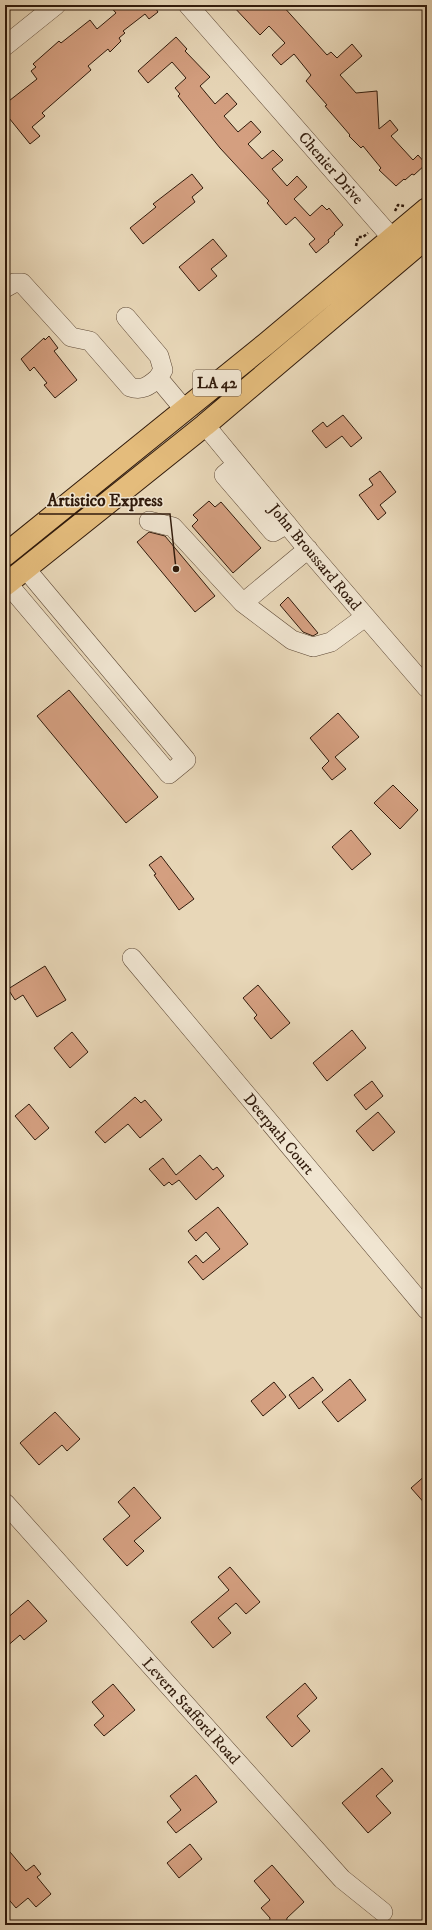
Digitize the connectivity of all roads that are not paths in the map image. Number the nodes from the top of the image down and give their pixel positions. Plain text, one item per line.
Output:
1 (56, 5) edge
2 (188, 5) edge
3 (5, 46) edge
4 (427, 209) edge
5 (427, 237) edge
6 (392, 238) junction
7 (5, 288) edge
8 (126, 317) dead end
9 (316, 332) junction
10 (266, 344) junction
11 (158, 378) junction
12 (184, 409) junction
13 (205, 425) junction
14 (149, 521) dead end
15 (308, 549) junction
16 (5, 555) edge
17 (25, 568) junction
18 (6, 584) edge
19 (243, 603) junction
20 (365, 617) junction
21 (427, 688) edge
22 (132, 958) dead end
23 (427, 1310) edge
24 (5, 1503) edge
25 (383, 1912) dead end

1 - 3 street
2 - 6 street, Chenier Drive
4 - 6 main road, LA 42
5 - 9 main road, LA 42
6 - 9 street
6 - 10 main road, LA 42
7 - 11 street
8 - 11 street
9 - 13 main road, LA 42
10 - 12 main road, LA 42
10 - 13 main road
11 - 12 street
12 - 16 main road, LA 42
13 - 15 street, John Broussard Road
13 - 17 main road, LA 42
14 - 19 street
15 - 19 street
15 - 20 street, John Broussard Road
17 - 18 main road, LA 42
17 - 18 street
19 - 20 street
20 - 21 street, John Broussard Road
22 - 23 street, Deerpath Court
24 - 25 street, Levern Stafford Road

